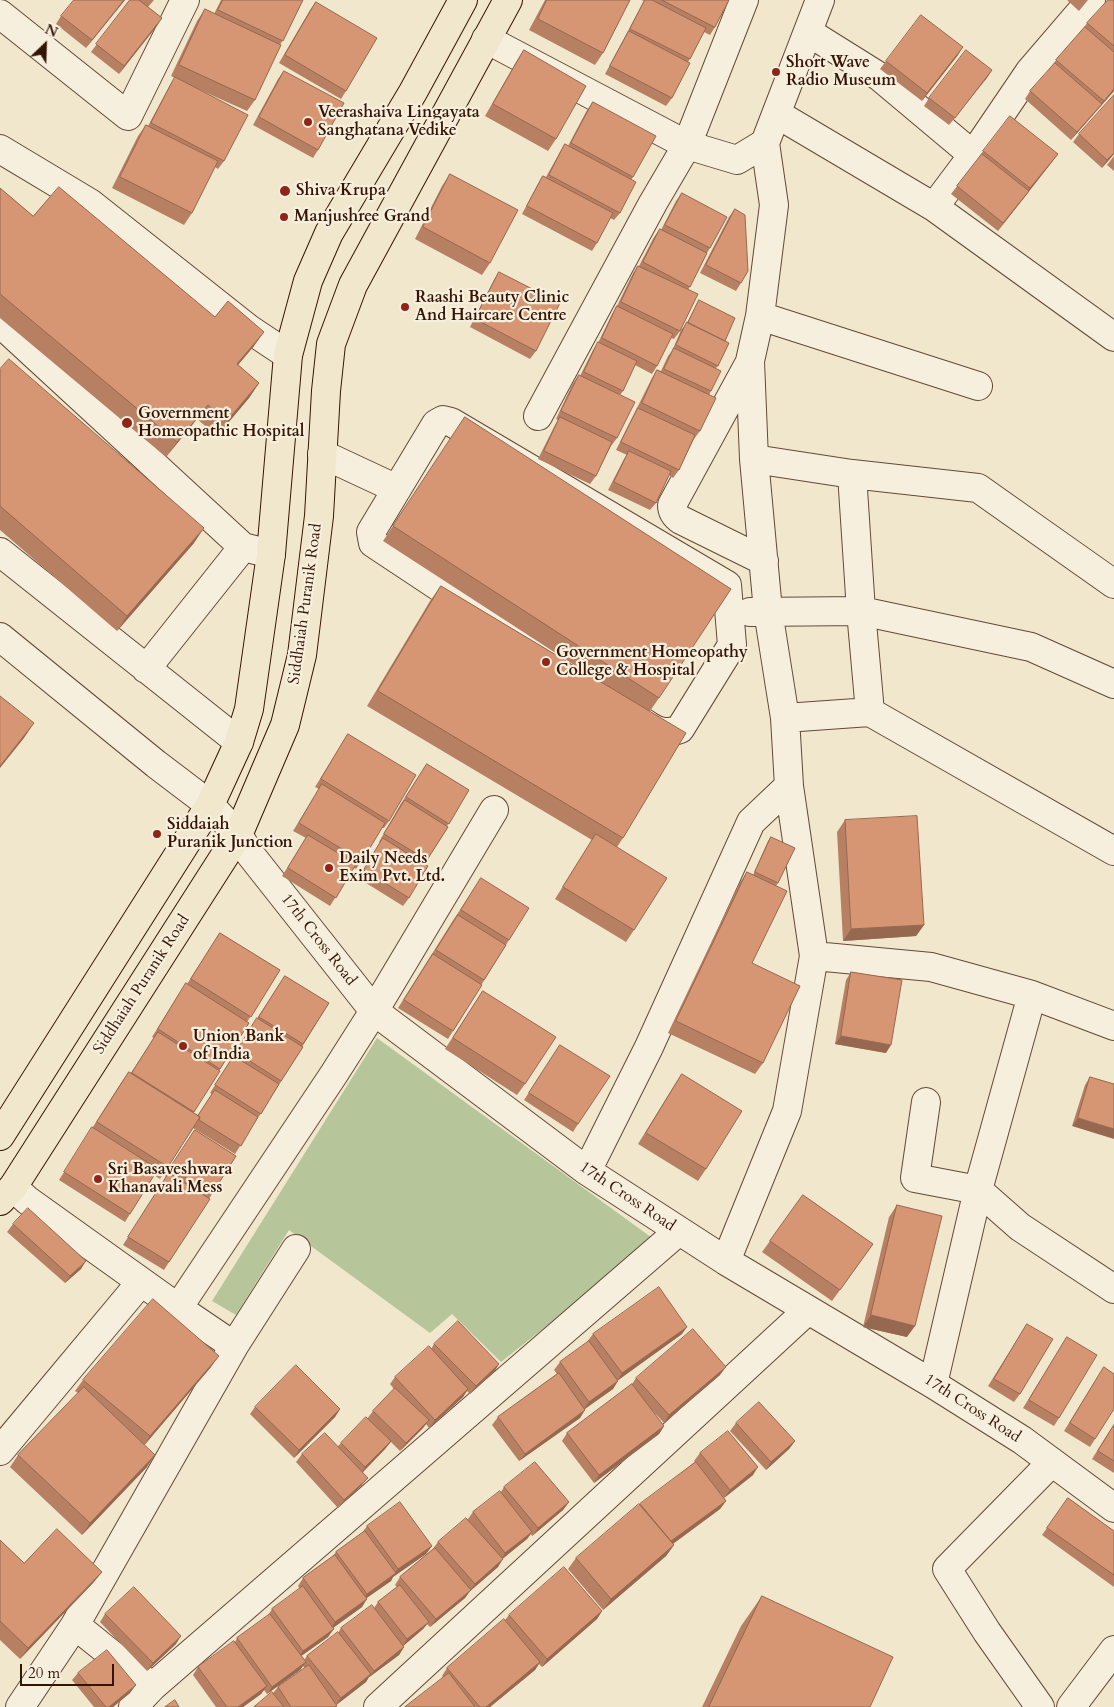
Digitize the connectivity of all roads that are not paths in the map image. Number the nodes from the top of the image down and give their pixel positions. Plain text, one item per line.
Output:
1 (185, 0) edge
2 (463, 0) edge
3 (508, 0) edge
4 (744, 0) edge
5 (820, 0) edge
6 (1091, 0) edge
7 (0, 14) edge
8 (808, 32) junction
9 (486, 39) junction
10 (777, 114) junction
11 (765, 142) junction
12 (687, 145) junction
13 (0, 149) edge
14 (973, 155) junction
15 (934, 207) junction
16 (760, 316) junction
17 (2, 327) edge
18 (1114, 337) edge
19 (288, 355) junction
20 (750, 361) junction
21 (978, 386) dead end
22 (538, 416) dead end
23 (322, 454) junction
24 (754, 459) junction
25 (852, 474) junction
26 (397, 489) junction
27 (243, 547) junction
28 (0, 552) edge
29 (271, 554) junction
30 (764, 561) junction
31 (1114, 584) edge
32 (768, 611) junction
33 (861, 611) junction
34 (730, 616) junction
35 (0, 637) edge
36 (146, 669) junction
37 (1114, 684) edge
38 (870, 712) junction
39 (785, 718) junction
40 (238, 742) junction
41 (789, 786) junction
42 (210, 805) junction
43 (494, 810) dead end
44 (238, 835) junction
45 (1114, 851) edge
46 (814, 956) junction
47 (1032, 995) junction
48 (374, 1010) junction
49 (1114, 1026) edge
50 (926, 1102) dead end
51 (0, 1136) edge
52 (587, 1171) junction
53 (978, 1190) junction
54 (7, 1194) edge
55 (680, 1232) junction
56 (296, 1249) dead end
57 (726, 1261) junction
58 (141, 1282) junction
59 (1114, 1289) edge
60 (178, 1308) junction
61 (808, 1310) junction
62 (234, 1346) junction
63 (933, 1384) junction
64 (0, 1451) edge
65 (1052, 1462) junction
66 (1114, 1508) edge
67 (75, 1625) junction
68 (1114, 1650) edge
69 (152, 1687) junction
70 (20, 1707) edge
71 (133, 1707) edge
72 (378, 1707) edge
73 (1040, 1707) edge
74 (1071, 1707) edge

1 - 7 street
2 - 19 main road
3 - 9 main road, Siddhaiah Puranik Road
4 - 12 street
5 - 8 street
6 - 14 street
8 - 10 street
8 - 14 street
9 - 12 street
9 - 23 main road, Siddhaiah Puranik Road
10 - 11 street
10 - 15 street
11 - 12 street
11 - 16 street
12 - 22 street
13 - 19 street
14 - 15 street
15 - 18 street
16 - 20 street
16 - 21 street
17 - 27 street
19 - 29 main road
20 - 24 street
20 - 30 street
23 - 26 street
23 - 44 main road, Siddhaiah Puranik Road
24 - 25 street
24 - 30 street
25 - 31 street
25 - 33 street
26 - 34 street
26 - 34 street
27 - 29 street
27 - 36 street
28 - 36 street
29 - 40 main road
30 - 32 street
32 - 33 street
32 - 34 street
32 - 39 street
33 - 37 street
33 - 38 street
35 - 42 street, 17th Cross Road
36 - 40 street
38 - 39 street
38 - 45 street
39 - 41 street
40 - 42 main road
41 - 46 street
41 - 52 street
42 - 44 street, 17th Cross Road
42 - 51 main road
43 - 48 street
44 - 48 street, 17th Cross Road
44 - 54 main road, Siddhaiah Puranik Road
46 - 47 street
46 - 57 street
47 - 49 street
47 - 53 street
48 - 52 street, 17th Cross Road
48 - 60 street
50 - 53 street
52 - 55 street, 17th Cross Road
53 - 59 street
53 - 63 street
54 - 58 street
55 - 57 street, 17th Cross Road
55 - 69 street
56 - 62 street
57 - 61 street, 17th Cross Road
58 - 60 street
58 - 64 street
60 - 62 street
61 - 63 street, 17th Cross Road
61 - 72 street
62 - 67 street
63 - 65 street, 17th Cross Road
65 - 66 street, 17th Cross Road
65 - 73 street
67 - 69 street
67 - 70 street
68 - 74 street
69 - 71 street

